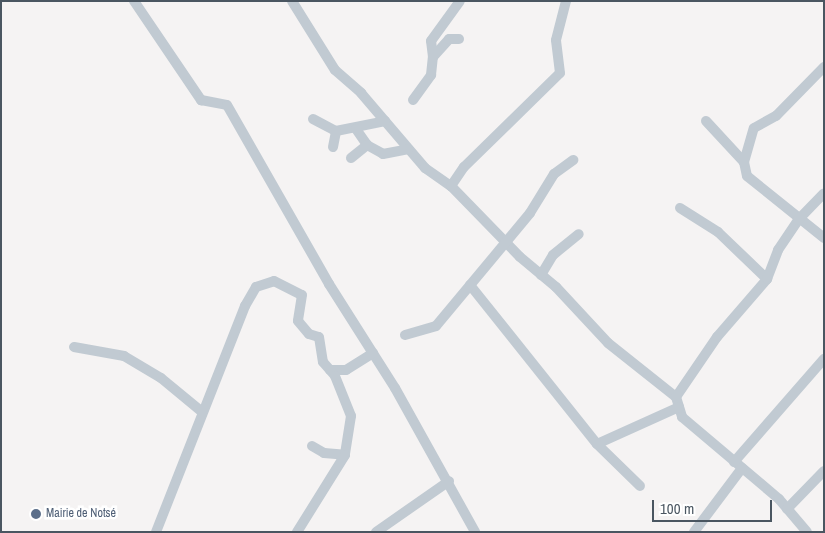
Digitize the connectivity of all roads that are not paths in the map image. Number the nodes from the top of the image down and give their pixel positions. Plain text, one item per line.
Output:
1 (134, 1) edge
2 (292, 1) edge
3 (460, 1) edge
4 (566, 1) edge
5 (460, 38) dead end
6 (433, 57) junction
7 (824, 67) edge
8 (414, 100) dead end
9 (313, 119) dead end
10 (385, 121) junction
11 (706, 121) dead end
12 (356, 129) junction
13 (336, 131) junction
14 (367, 146) junction
15 (333, 147) dead end
16 (409, 149) junction
17 (351, 158) dead end
18 (573, 160) dead end
19 (744, 162) junction
20 (451, 186) junction
21 (824, 193) edge
22 (680, 208) dead end
23 (798, 220) junction
24 (579, 234) dead end
25 (824, 238) edge
26 (505, 243) junction
27 (542, 275) junction
28 (767, 279) junction
29 (470, 285) junction
30 (404, 335) dead end
31 (74, 347) dead end
32 (373, 353) junction
33 (824, 359) edge
34 (330, 370) junction
35 (677, 402) junction
36 (201, 411) junction
37 (597, 444) junction
38 (312, 446) dead end
39 (345, 455) junction
40 (738, 465) junction
41 (824, 471) edge
42 (449, 481) junction
43 (640, 486) dead end
44 (788, 509) junction
45 (156, 532) edge
46 (297, 532) edge
47 (376, 532) edge
48 (475, 532) edge
49 (694, 532) edge
50 (806, 532) edge

1 - 32 street
2 - 10 street
3 - 6 street
4 - 20 street
5 - 6 street
6 - 8 street
7 - 19 street
9 - 13 street
10 - 12 street
10 - 16 street
11 - 19 street
12 - 13 street
12 - 14 street
13 - 15 street
14 - 16 street
14 - 17 street
16 - 20 street
18 - 26 street
19 - 23 street
20 - 26 street
21 - 23 street
22 - 28 street
23 - 25 street
23 - 28 street
24 - 27 street
26 - 27 street
26 - 29 street
27 - 35 street
28 - 35 street
29 - 30 street
29 - 37 street
31 - 36 street
32 - 34 street
32 - 42 street
33 - 40 street
34 - 36 street
34 - 39 street
35 - 37 street
35 - 40 street
36 - 45 street
37 - 43 street
38 - 39 street
39 - 46 street
40 - 44 street
40 - 49 street
41 - 44 street
42 - 47 street
42 - 48 street
44 - 50 street

